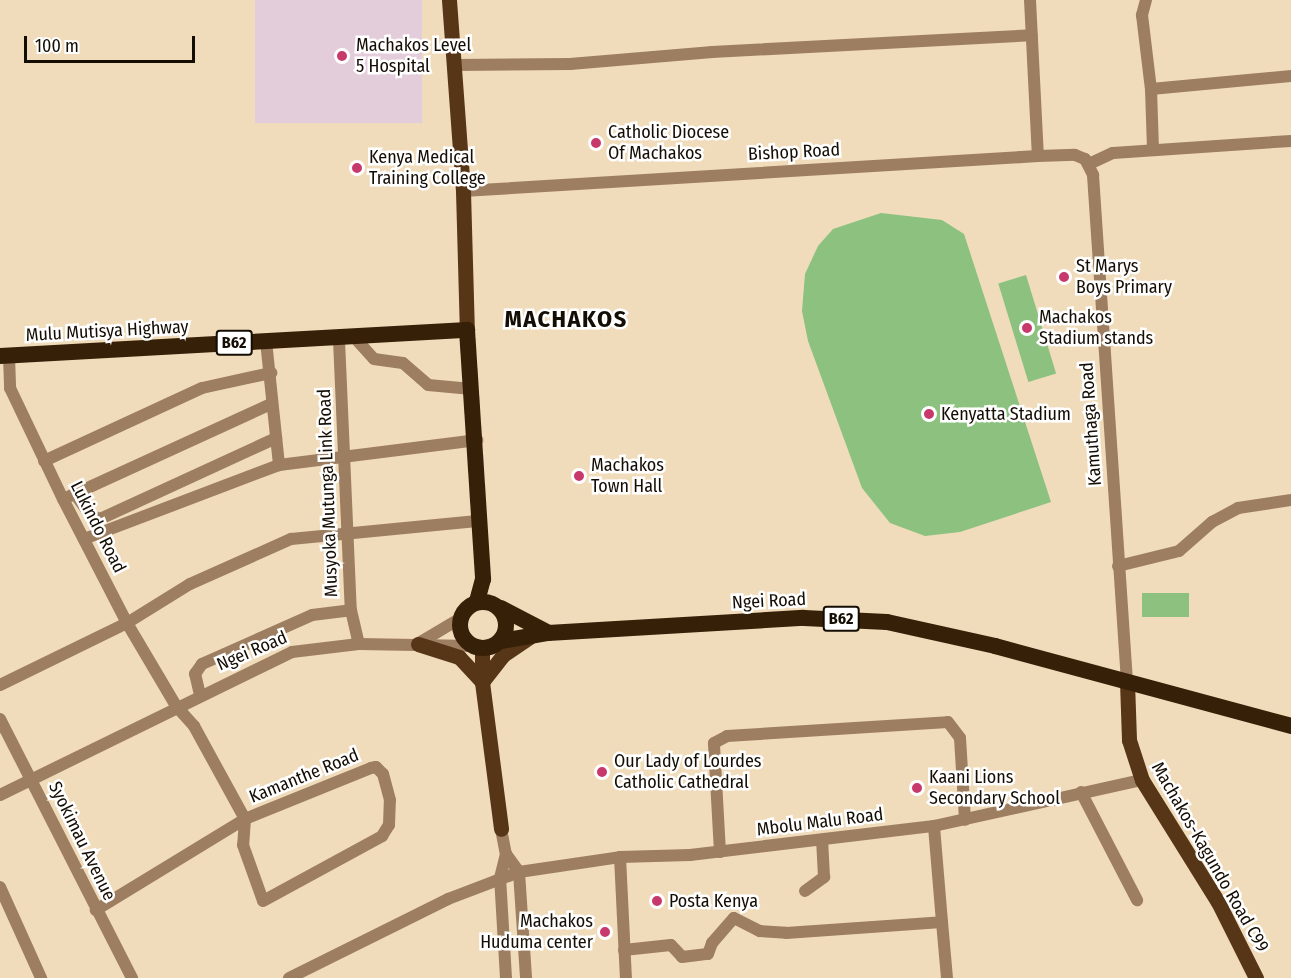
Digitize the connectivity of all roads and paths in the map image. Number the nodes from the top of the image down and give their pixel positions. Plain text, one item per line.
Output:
1 (449, 0) edge
2 (1030, 0) edge
3 (1146, 0) edge
4 (1032, 35) junction
5 (454, 65) junction
6 (1291, 76) edge
7 (1151, 89) junction
8 (1291, 141) edge
9 (1153, 150) junction
10 (1038, 156) junction
11 (1089, 164) junction
12 (463, 191) junction
13 (467, 330) junction
14 (347, 339) junction
15 (266, 341) junction
16 (5, 356) edge
17 (271, 374) junction
18 (472, 389) junction
19 (272, 404) junction
20 (276, 438) junction
21 (477, 440) junction
22 (345, 457) junction
23 (44, 461) junction
24 (279, 465) junction
25 (75, 494) junction
26 (63, 499) junction
27 (1291, 500) edge
28 (477, 521) junction
29 (346, 533) junction
30 (84, 539) junction
31 (1118, 566) junction
32 (483, 579) junction
33 (477, 602) junction
34 (497, 606) junction
35 (351, 610) junction
36 (461, 618) junction
37 (127, 623) junction
38 (540, 634) junction
39 (501, 641) junction
40 (359, 644) junction
41 (418, 644) junction
42 (477, 647) junction
43 (482, 682) junction
44 (1127, 682) junction
45 (0, 685) edge
46 (200, 695) junction
47 (177, 706) junction
48 (0, 719) edge
49 (1291, 726) edge
50 (31, 780) junction
51 (1142, 780) junction
52 (1081, 792) junction
53 (0, 795) edge
54 (245, 819) junction
55 (965, 820) junction
56 (934, 826) junction
57 (501, 829) joint
58 (822, 842) junction
59 (720, 852) junction
60 (506, 854) junction
61 (620, 857) junction
62 (519, 872) junction
63 (500, 878) junction
64 (1, 884) edge
65 (805, 891) dead end
66 (1137, 900) dead end
67 (96, 910) junction
68 (942, 922) junction
69 (624, 950) junction
70 (313, 973) edge
71 (41, 978) edge
72 (132, 978) edge
73 (290, 978) edge
74 (506, 978) edge
75 (526, 978) edge
76 (626, 978) edge
77 (947, 978) edge
78 (1256, 978) edge

1 - 5 main road
2 - 4 street
3 - 7 street
4 - 5 street
4 - 10 street
5 - 12 main road
6 - 7 street
7 - 9 street
8 - 9 street
9 - 11 street
10 - 11 street, Bishop Road
10 - 12 street, Bishop Road
11 - 31 street, Kamuthaga Road
12 - 13 main road
13 - 14 highway, Mulu Mutisya Highway / B62
13 - 18 highway
14 - 15 highway, Mulu Mutisya Highway / B62
14 - 18 street
14 - 22 street, Musyoka Mutunga Link Road
15 - 16 highway, Mulu Mutisya Highway / B62
15 - 17 street
16 - 23 street, Lukindo Road
17 - 19 street
17 - 23 street
18 - 21 highway
19 - 20 street
19 - 25 street
20 - 24 street
20 - 25 street
21 - 22 street
21 - 28 highway
22 - 24 street
22 - 29 street, Musyoka Mutunga Link Road
23 - 26 street, Lukindo Road
24 - 30 street
25 - 26 street
26 - 30 street, Lukindo Road
27 - 31 street
28 - 29 street
28 - 32 highway
29 - 35 street, Musyoka Mutunga Link Road
29 - 37 street
30 - 37 street, Lukindo Road
31 - 44 street, Kamuthaga Road
32 - 33 highway
32 - 34 highway
33 - 34 highway
33 - 36 highway
34 - 38 highway
34 - 39 highway
35 - 40 street, Musyoka Mutunga Link Road
35 - 46 street
36 - 41 street
36 - 42 highway
37 - 45 street
37 - 47 street, Lukindo Road
38 - 39 highway, B62
38 - 43 main road
38 - 44 highway, Ngei Road / B62
39 - 42 highway, B62
40 - 41 street, Ngei Road
40 - 46 street, Ngei Road
41 - 42 street, Ngei Road
41 - 43 main road
42 - 43 main road
43 - 57 main road
44 - 49 highway, B62
44 - 51 main road, Machakos-Kagundo Road C99
46 - 47 street, Ngei Road
47 - 50 street, Ngei Road
47 - 54 street
48 - 50 street, Syokimau Avenue
50 - 53 street, Ngei Road
50 - 67 street, Syokimau Avenue
51 - 52 street, Mbolu Malu Road
51 - 78 main road, Machakos-Kagundo Road C99
52 - 55 street, Mbolu Malu Road
52 - 66 street
54 - 54 street, Kamanthe Road
54 - 67 street, Kamanthe Road
55 - 56 street, Mbolu Malu Road
55 - 59 street
56 - 58 street, Mbolu Malu Road
56 - 68 street
57 - 60 street
58 - 59 street, Mbolu Malu Road
58 - 65 street
59 - 61 street, Mbolu Malu Road
60 - 62 street
60 - 63 street
61 - 62 street, Mbolu Malu Road
61 - 69 street
62 - 63 street, Mbolu Malu Road
62 - 75 street
63 - 70 street, Mbolu Malu Road
63 - 74 street
64 - 71 street
67 - 72 street, Syokimau Avenue
68 - 69 street
68 - 77 street
69 - 76 street
70 - 73 street, Mbolu Malu Road

